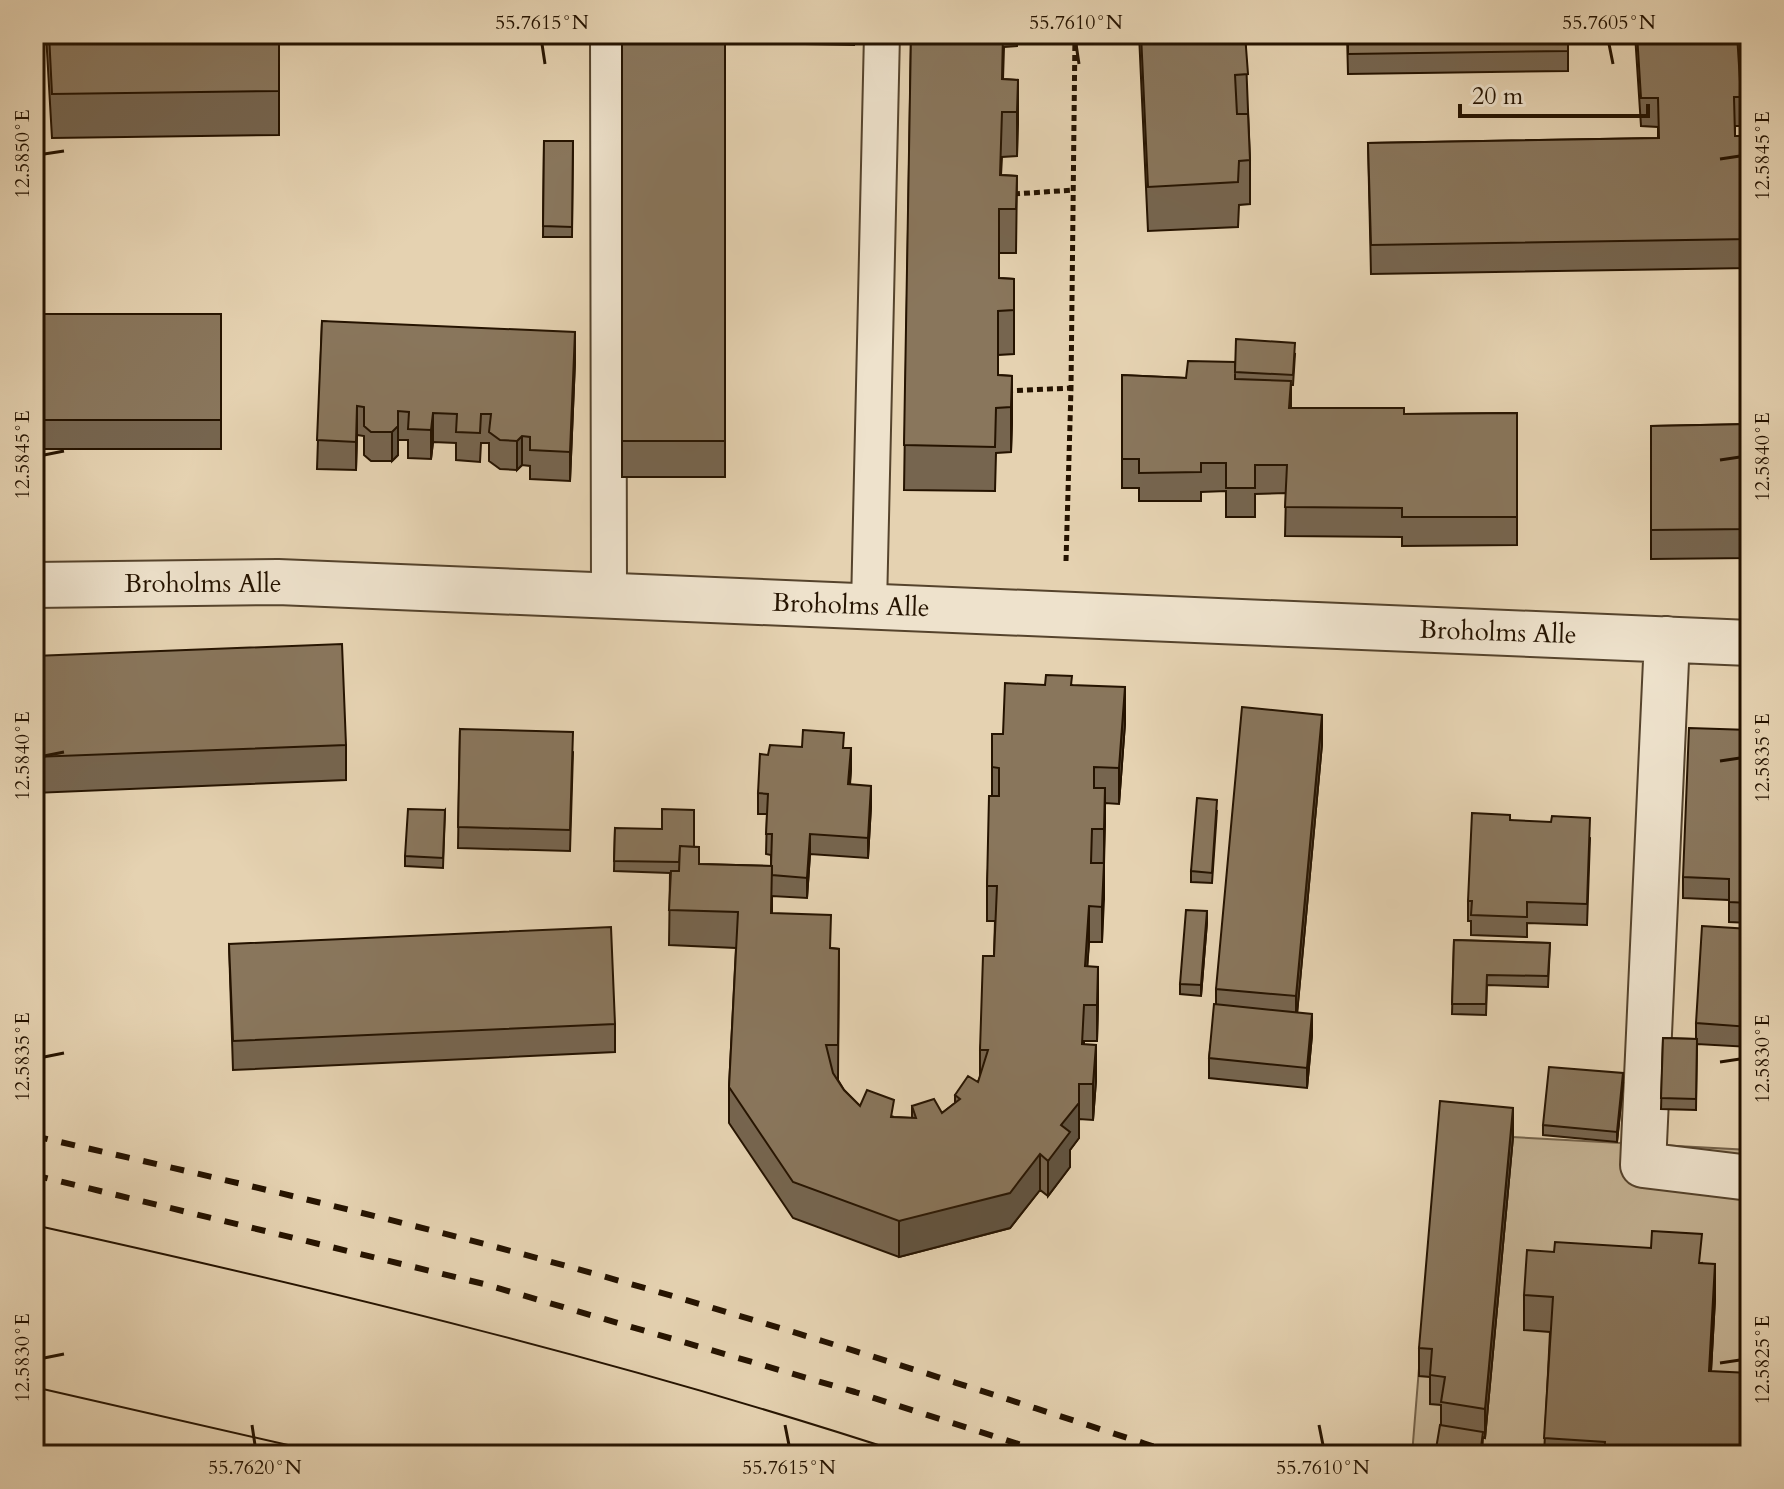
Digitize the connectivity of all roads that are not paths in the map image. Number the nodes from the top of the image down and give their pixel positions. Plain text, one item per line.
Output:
1 (608, 34) edge
2 (882, 34) edge
3 (34, 585) edge
4 (609, 595) junction
5 (869, 606) junction
6 (1667, 639) junction
7 (1750, 643) edge
8 (1750, 1178) edge

1 - 4 lane
2 - 5 lane
3 - 4 street, Broholms Alle
4 - 5 street, Broholms Alle
5 - 6 street, Broholms Alle
6 - 7 street, Broholms Alle
6 - 8 street

